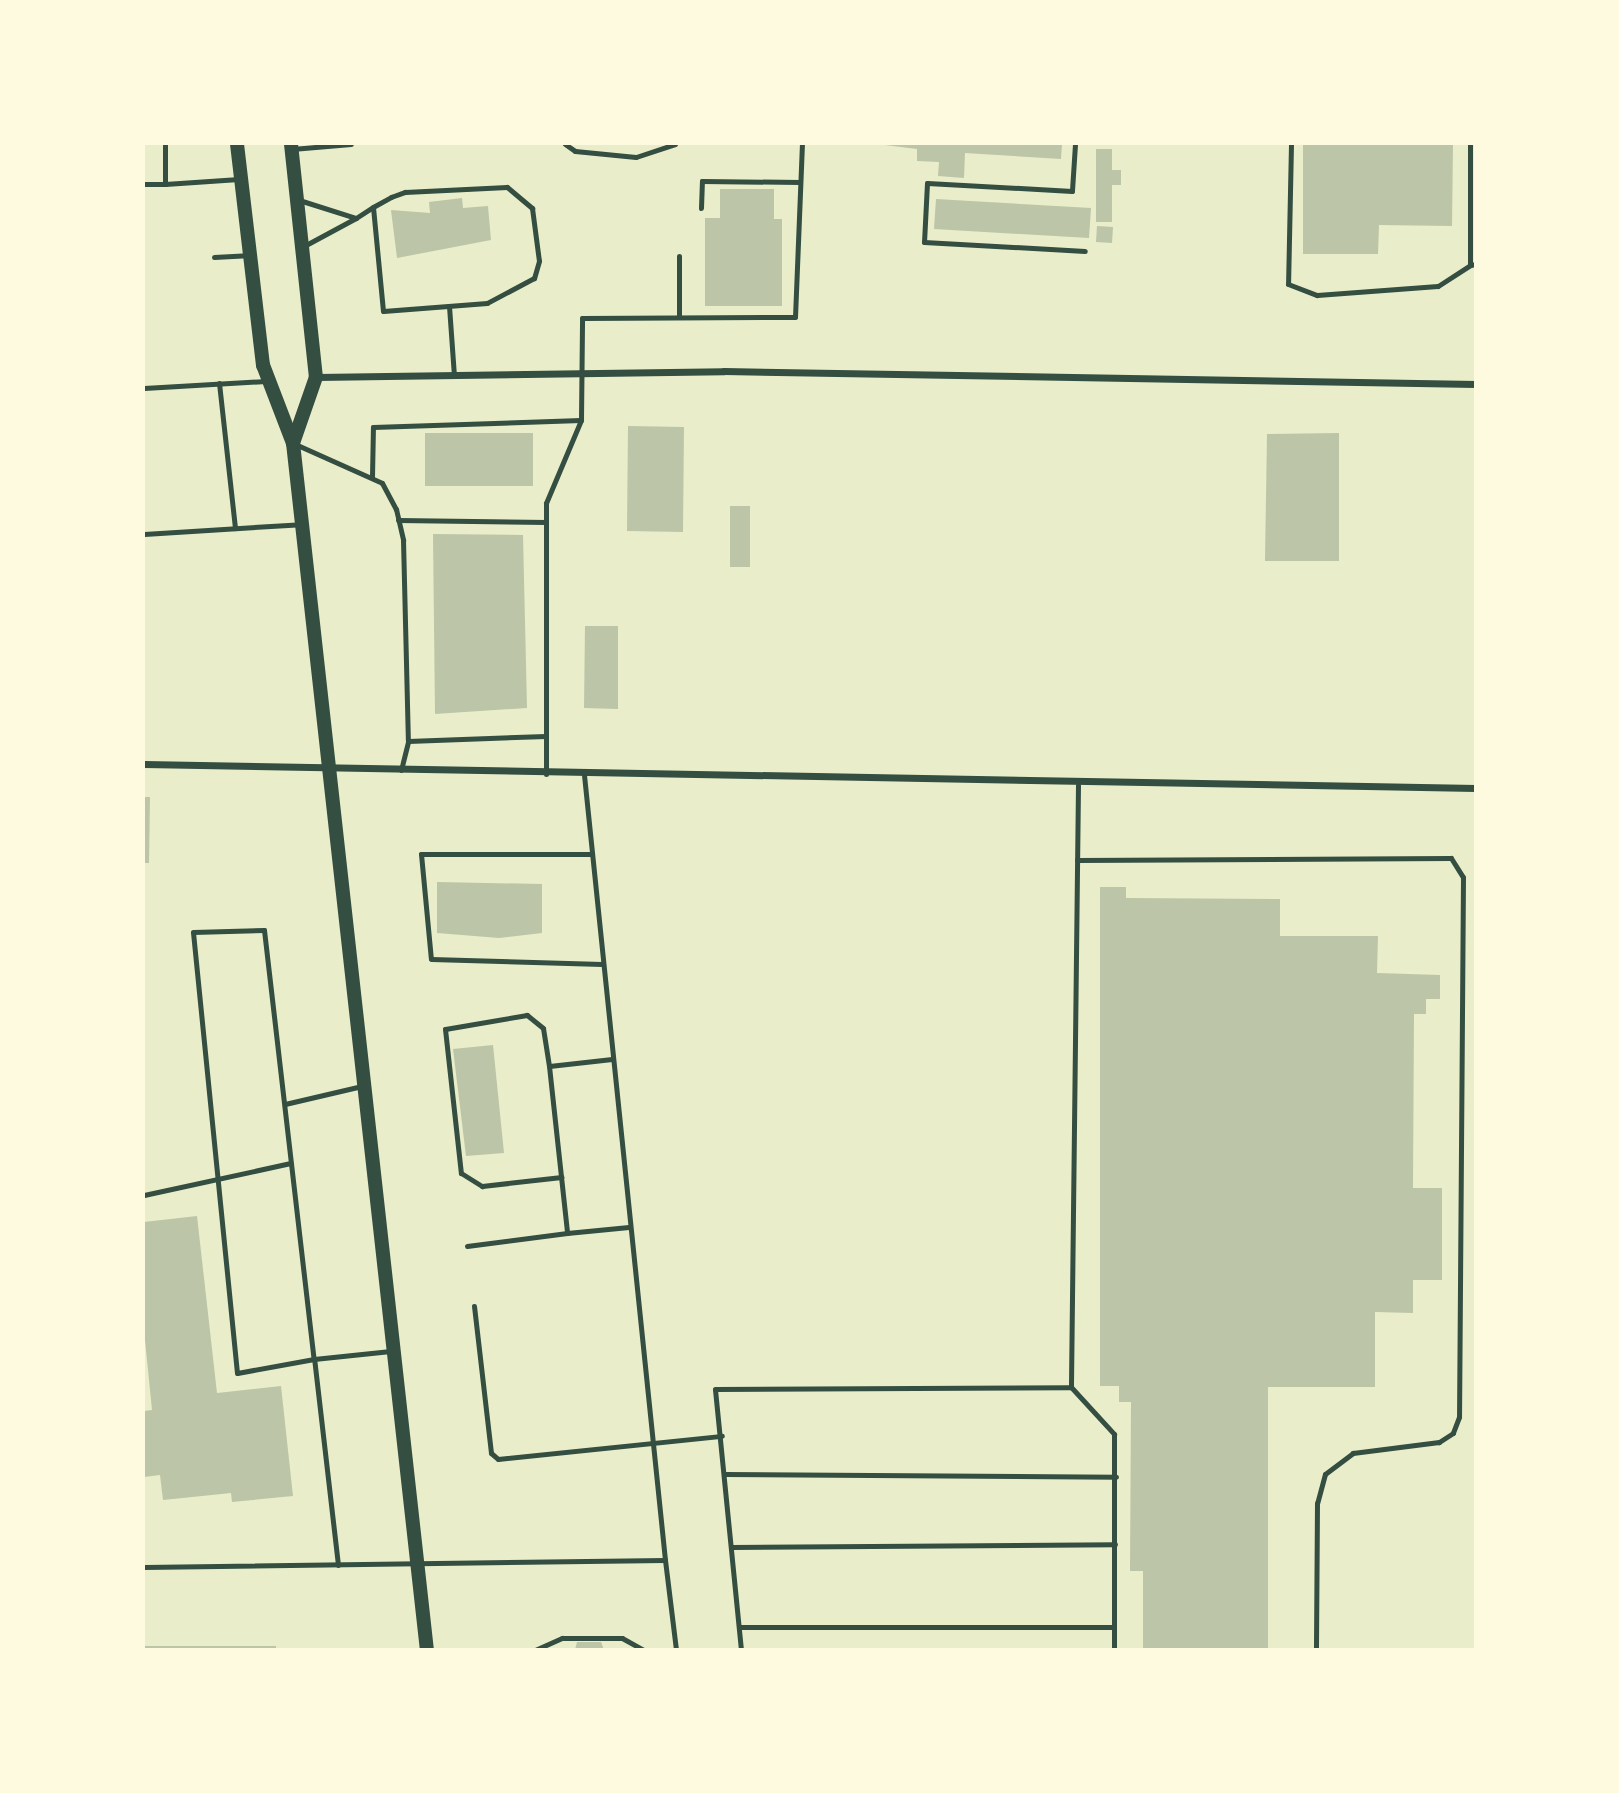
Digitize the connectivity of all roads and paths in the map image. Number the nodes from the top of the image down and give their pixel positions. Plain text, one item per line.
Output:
1 (165, 144) edge
2 (237, 144) edge
3 (351, 144) edge
4 (565, 144) edge
5 (675, 144) edge
6 (802, 144) edge
7 (1075, 144) edge
8 (1292, 144) edge
9 (1470, 144) edge
10 (291, 146) edge
11 (242, 179) junction
12 (800, 182) junction
13 (144, 184) edge
14 (165, 184) junction
15 (297, 199) junction
16 (373, 207) junction
17 (701, 208) dead end
18 (356, 218) junction
19 (302, 247) junction
20 (1085, 251) dead end
21 (250, 255) junction
22 (679, 256) dead end
23 (214, 257) dead end
24 (1473, 265) edge
25 (449, 306) junction
26 (679, 317) junction
27 (581, 373) junction
28 (454, 375) junction
29 (316, 377) junction
30 (269, 381) junction
31 (219, 383) junction
32 (1475, 384) edge
33 (144, 388) edge
34 (581, 420) junction
35 (293, 443) junction
36 (372, 477) junction
37 (398, 520) junction
38 (546, 522) junction
39 (301, 524) junction
40 (235, 528) junction
41 (144, 534) edge
42 (546, 736) junction
43 (408, 741) junction
44 (144, 764) edge
45 (330, 768) junction
46 (401, 770) junction
47 (546, 774) junction
48 (584, 775) junction
49 (1078, 785) junction
50 (1475, 788) edge
51 (592, 854) junction
52 (1077, 860) junction
53 (602, 964) junction
54 (612, 1059) junction
55 (549, 1066) junction
56 (365, 1085) junction
57 (285, 1104) junction
58 (291, 1163) junction
59 (214, 1176) junction
60 (561, 1177) junction
61 (144, 1195) edge
62 (629, 1227) junction
63 (568, 1233) junction
64 (467, 1246) dead end
65 (474, 1306) dead end
66 (394, 1350) junction
67 (314, 1359) junction
68 (1071, 1387) junction
69 (722, 1436) junction
70 (650, 1443) junction
71 (725, 1474) junction
72 (1116, 1477) junction
73 (1115, 1544) junction
74 (732, 1547) junction
75 (665, 1560) junction
76 (338, 1565) junction
77 (418, 1565) junction
78 (144, 1567) edge
79 (739, 1627) junction
80 (1114, 1628) junction
81 (427, 1650) edge
82 (535, 1650) edge
83 (644, 1650) edge
84 (676, 1650) edge
85 (741, 1650) edge
86 (1114, 1650) edge
87 (1316, 1650) edge

1 - 14 lane
2 - 11 main road
3 - 10 lane
4 - 5 lane
6 - 12 lane
7 - 20 lane
8 - 24 lane
9 - 24 lane
10 - 15 main road
11 - 14 lane
11 - 21 main road
12 - 17 lane
12 - 26 lane
13 - 14 lane
15 - 18 lane
15 - 19 main road
16 - 18 lane
16 - 25 lane
16 - 25 lane
18 - 19 lane
19 - 29 main road
21 - 23 lane
21 - 30 main road
22 - 26 lane
25 - 28 lane
26 - 27 lane
27 - 28 street
27 - 32 street
27 - 34 lane
28 - 29 street
29 - 35 main road
30 - 31 lane
30 - 35 main road
31 - 33 lane
31 - 40 lane
34 - 36 lane
34 - 38 lane
35 - 36 lane
35 - 39 main road
36 - 37 lane
37 - 38 lane
37 - 43 lane
38 - 42 lane
39 - 40 lane
39 - 45 main road
40 - 41 lane
42 - 43 lane
42 - 47 lane
43 - 46 lane
44 - 45 street
45 - 46 street
45 - 56 main road
46 - 47 street
47 - 48 street
48 - 49 street
48 - 51 lane
49 - 50 street
49 - 52 lane
51 - 53 lane
51 - 53 lane
52 - 68 lane
52 - 87 lane
53 - 54 lane
54 - 55 lane
54 - 62 lane
55 - 60 lane
55 - 60 lane
56 - 57 lane
56 - 66 main road
57 - 58 lane
57 - 59 lane
58 - 59 lane
58 - 67 lane
59 - 61 lane
59 - 67 lane
60 - 63 lane
62 - 63 lane
62 - 70 lane
63 - 64 lane
65 - 70 lane
66 - 67 lane
66 - 77 main road
67 - 76 lane
68 - 69 lane
68 - 72 lane
69 - 70 lane
69 - 71 lane
70 - 75 lane
71 - 72 lane
71 - 74 lane
72 - 73 lane
73 - 74 lane
73 - 80 lane
74 - 79 lane
75 - 77 lane
75 - 84 lane
76 - 77 lane
76 - 78 lane
77 - 81 main road
79 - 80 lane
79 - 85 lane
80 - 86 lane
82 - 83 lane

